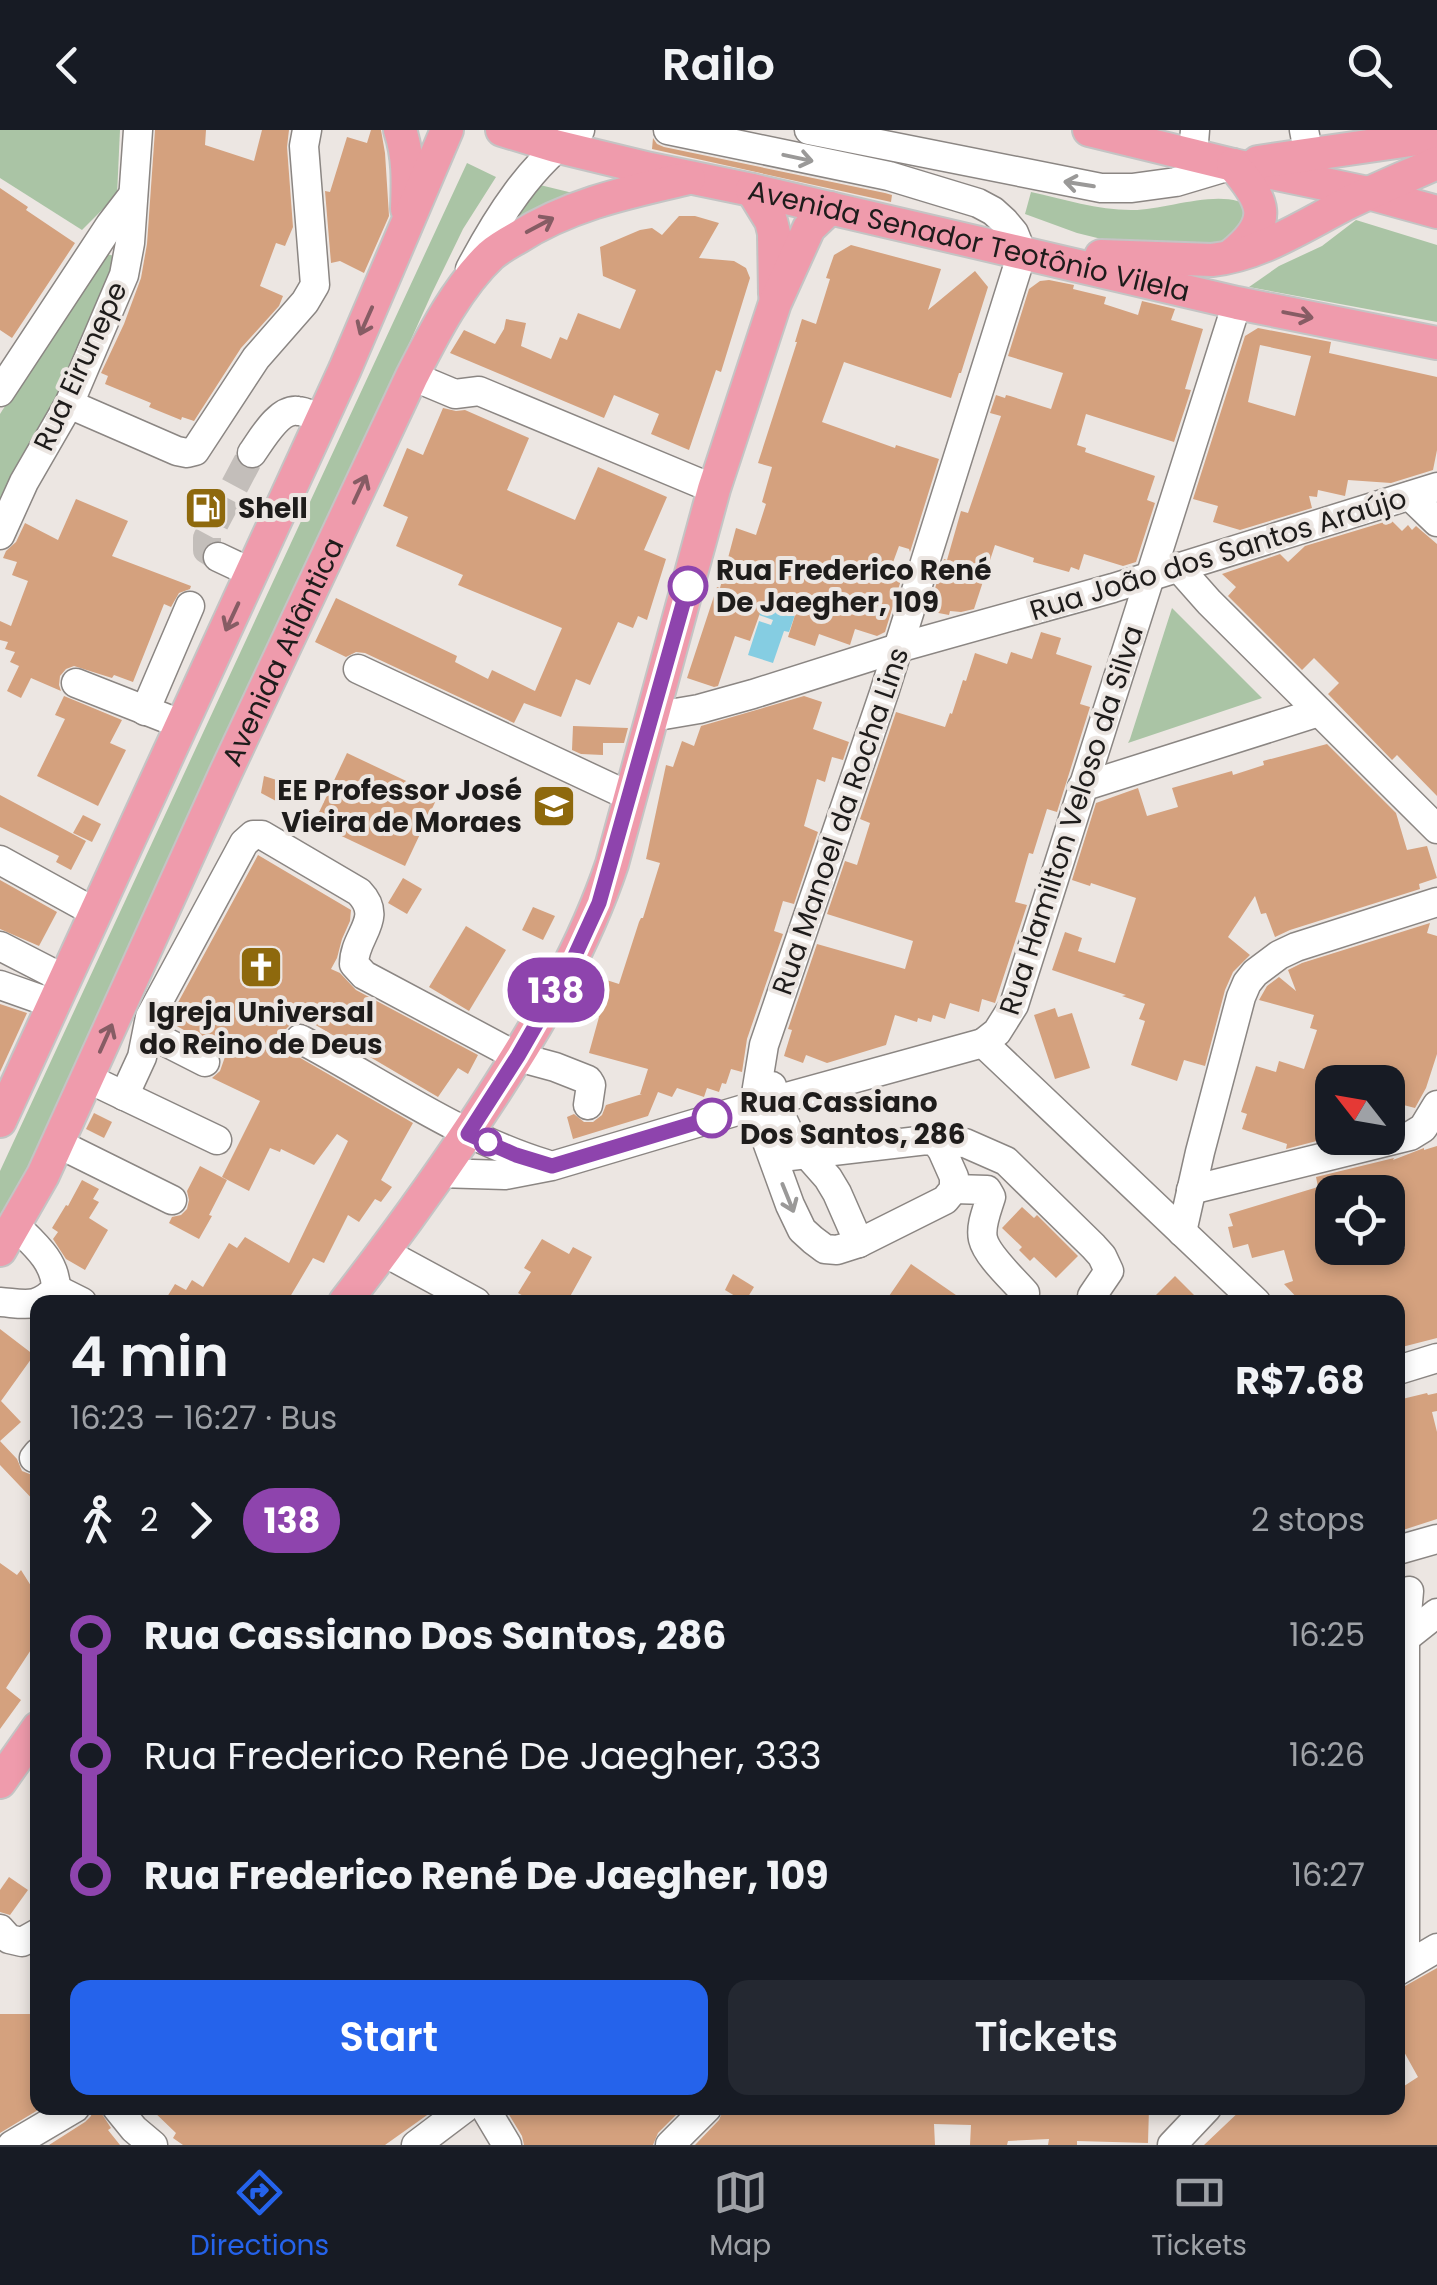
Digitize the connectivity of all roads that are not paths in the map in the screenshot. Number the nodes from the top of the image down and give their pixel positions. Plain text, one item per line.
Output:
1 (138, 130) edge
2 (307, 130) edge
3 (400, 130) edge
4 (447, 130) edge
5 (668, 130) edge
6 (810, 130) edge
7 (1089, 130) edge
8 (545, 135) edge
9 (1437, 136) edge
10 (1194, 143) edge
11 (1306, 143) edge
12 (1437, 163) edge
13 (1233, 165) junction
14 (689, 178) junction
15 (752, 190) junction
16 (134, 194) junction
17 (1368, 194) junction
18 (830, 208) junction
19 (1437, 212) edge
20 (406, 232) junction
21 (1022, 253) junction
22 (1229, 258) junction
23 (1238, 303) junction
24 (774, 304) junction
25 (446, 314) junction
26 (1437, 343) edge
27 (412, 376) junction
28 (0, 392) edge
29 (69, 404) junction
30 (321, 419) junction
31 (252, 453) tunnel mouth
32 (1437, 487) edge
33 (714, 488) junction
34 (1410, 496) junction
35 (1437, 522) edge
36 (0, 534) edge
37 (218, 557) dead end
38 (1165, 571) junction
39 (252, 573) junction
40 (190, 606) dead end
41 (898, 648) junction
42 (358, 669) dead end
43 (76, 683) dead end
44 (145, 711) junction
45 (1319, 712) junction
46 (652, 717) junction
47 (182, 726) junction
48 (1082, 787) junction
49 (629, 796) junction
50 (1437, 829) edge
51 (198, 835) junction
52 (237, 856) junction
53 (0, 860) edge
54 (1437, 902) edge
55 (96, 914) junction
56 (0, 946) edge
57 (0, 985) edge
58 (60, 992) junction
59 (148, 1033) junction
60 (300, 1038) dead end
61 (983, 1042) junction
62 (518, 1056) junction
63 (206, 1062) dead end
64 (87, 1078) junction
65 (124, 1096) junction
66 (764, 1104) junction
67 (588, 1105) dead end
68 (1437, 1105) edge
69 (0, 1121) edge
70 (468, 1134) junction
71 (217, 1140) dead end
72 (936, 1142) junction
73 (58, 1143) junction
74 (805, 1155) junction
75 (773, 1158) junction
76 (552, 1166) junction
77 (439, 1173) junction
78 (954, 1190) junction
79 (1191, 1190) junction
80 (172, 1200) dead end
81 (1182, 1232) junction
82 (7, 1237) edge
83 (859, 1243) junction
84 (384, 1252) junction
85 (56, 1289) junction
86 (1025, 1293) dead end
87 (50, 1295) edge
88 (68, 1295) edge
89 (357, 1295) edge
90 (463, 1295) edge
91 (1093, 1295) edge
92 (1249, 1295) edge
93 (0, 1302) edge
94 (30, 1304) edge
95 (1437, 1358) edge
96 (1405, 1368) edge
97 (1437, 1538) edge
98 (1405, 1548) edge
99 (1405, 1589) edge
100 (1437, 1601) edge
101 (1437, 1614) edge
102 (1405, 1638) edge
103 (30, 1739) edge
104 (0, 1782) edge
105 (0, 1929) edge
106 (30, 1938) edge
107 (1437, 1948) edge
108 (1405, 1966) edge
109 (59, 2115) edge
110 (122, 2115) edge
111 (456, 2115) edge
112 (489, 2115) edge
113 (700, 2115) edge
114 (1201, 2115) edge
115 (12, 2145) edge
116 (153, 2145) edge
117 (416, 2145) edge
118 (507, 2145) edge
119 (670, 2145) edge
120 (1172, 2145) edge

1 - 16 street, Rua Eirunepe
2 - 29 street
3 - 20 main road
4 - 20 main road
5 -> 21 street
13 -> 6 street
7 - 10 main road
8 - 14 main road, Avenida Senador Teotônio Vilela
8 - 25 street
9 - 11 main road
10 - 13 main road
11 - 13 main road
12 - 17 main road
13 - 17 main road
13 - 22 main road
14 - 15 main road, Avenida Senador Teotônio Vilela
25 -> 14 main road, Avenida Atlântica
15 - 18 main road, Avenida Senador Teotônio Vilela
15 - 24 main road
16 - 28 street
16 - 29 street, Rua Eirunepe
17 - 19 main road
17 - 22 main road
18 - 21 main road, Avenida Senador Teotônio Vilela
18 - 24 main road
20 -> 30 main road
21 - 22 main road
21 - 23 main road, Avenida Senador Teotônio Vilela
21 - 41 street, Rua Manoel da Rocha Lins
23 -> 26 main road, Avenida Senador Teotônio Vilela
23 - 38 street, Rua Hamilton Veloso da Silva
24 - 33 main road
25 - 27 main road, Avenida Atlântica
27 - 33 street
51 -> 27 main road, Avenida Atlântica
29 - 36 street, Rua Eirunepe
30 - 31 street
30 - 39 main road
32 - 34 street, Rua João dos Santos Araújo
33 - 46 main road
34 - 35 street
34 - 38 street, Rua João dos Santos Araújo
37 - 39 street
38 - 41 street, Rua João dos Santos Araújo
38 - 45 street
38 - 48 street, Rua Hamilton Veloso da Silva
39 -> 47 main road
40 - 44 street
41 - 46 street, Rua João dos Santos Araújo
41 - 66 street, Rua Manoel da Rocha Lins
42 - 49 street
43 - 44 street
44 - 47 street
45 - 48 street
45 - 50 street
46 - 49 main road
47 - 55 main road
48 - 61 street, Rua Hamilton Veloso da Silva
49 - 62 main road
51 - 52 street
64 -> 51 main road, Avenida Atlântica
52 - 59 street
52 - 62 street
53 - 55 street
54 - 79 street
55 - 58 main road
56 - 58 street
57 - 58 street
58 - 69 main road
59 - 63 street
59 - 65 street
60 - 70 street
61 - 66 street
61 - 81 street
62 - 67 street
62 - 70 main road
64 - 65 street
64 - 73 main road, Avenida Atlântica
65 - 71 street
66 - 74 street
66 - 75 street
66 - 76 street
68 - 79 street
70 - 76 street
70 - 77 main road
72 - 74 street
72 - 78 street
72 - 91 street
73 - 80 street
73 - 82 main road, Avenida Atlântica
74 - 75 street
74 - 83 street
75 -> 83 street
76 - 77 street
77 - 84 main road
78 - 83 street
78 - 86 street
79 - 81 street
81 - 92 street
82 - 85 street
84 - 89 main road
84 - 90 street
85 - 87 street
85 - 88 street
93 - 94 street
95 - 96 street
97 - 98 street
99 - 100 street
101 - 102 street
103 - 104 main road
105 - 106 street
107 - 108 street
109 - 115 street
110 - 116 street
111 - 117 street
112 - 118 street
113 - 119 street
114 - 120 street

